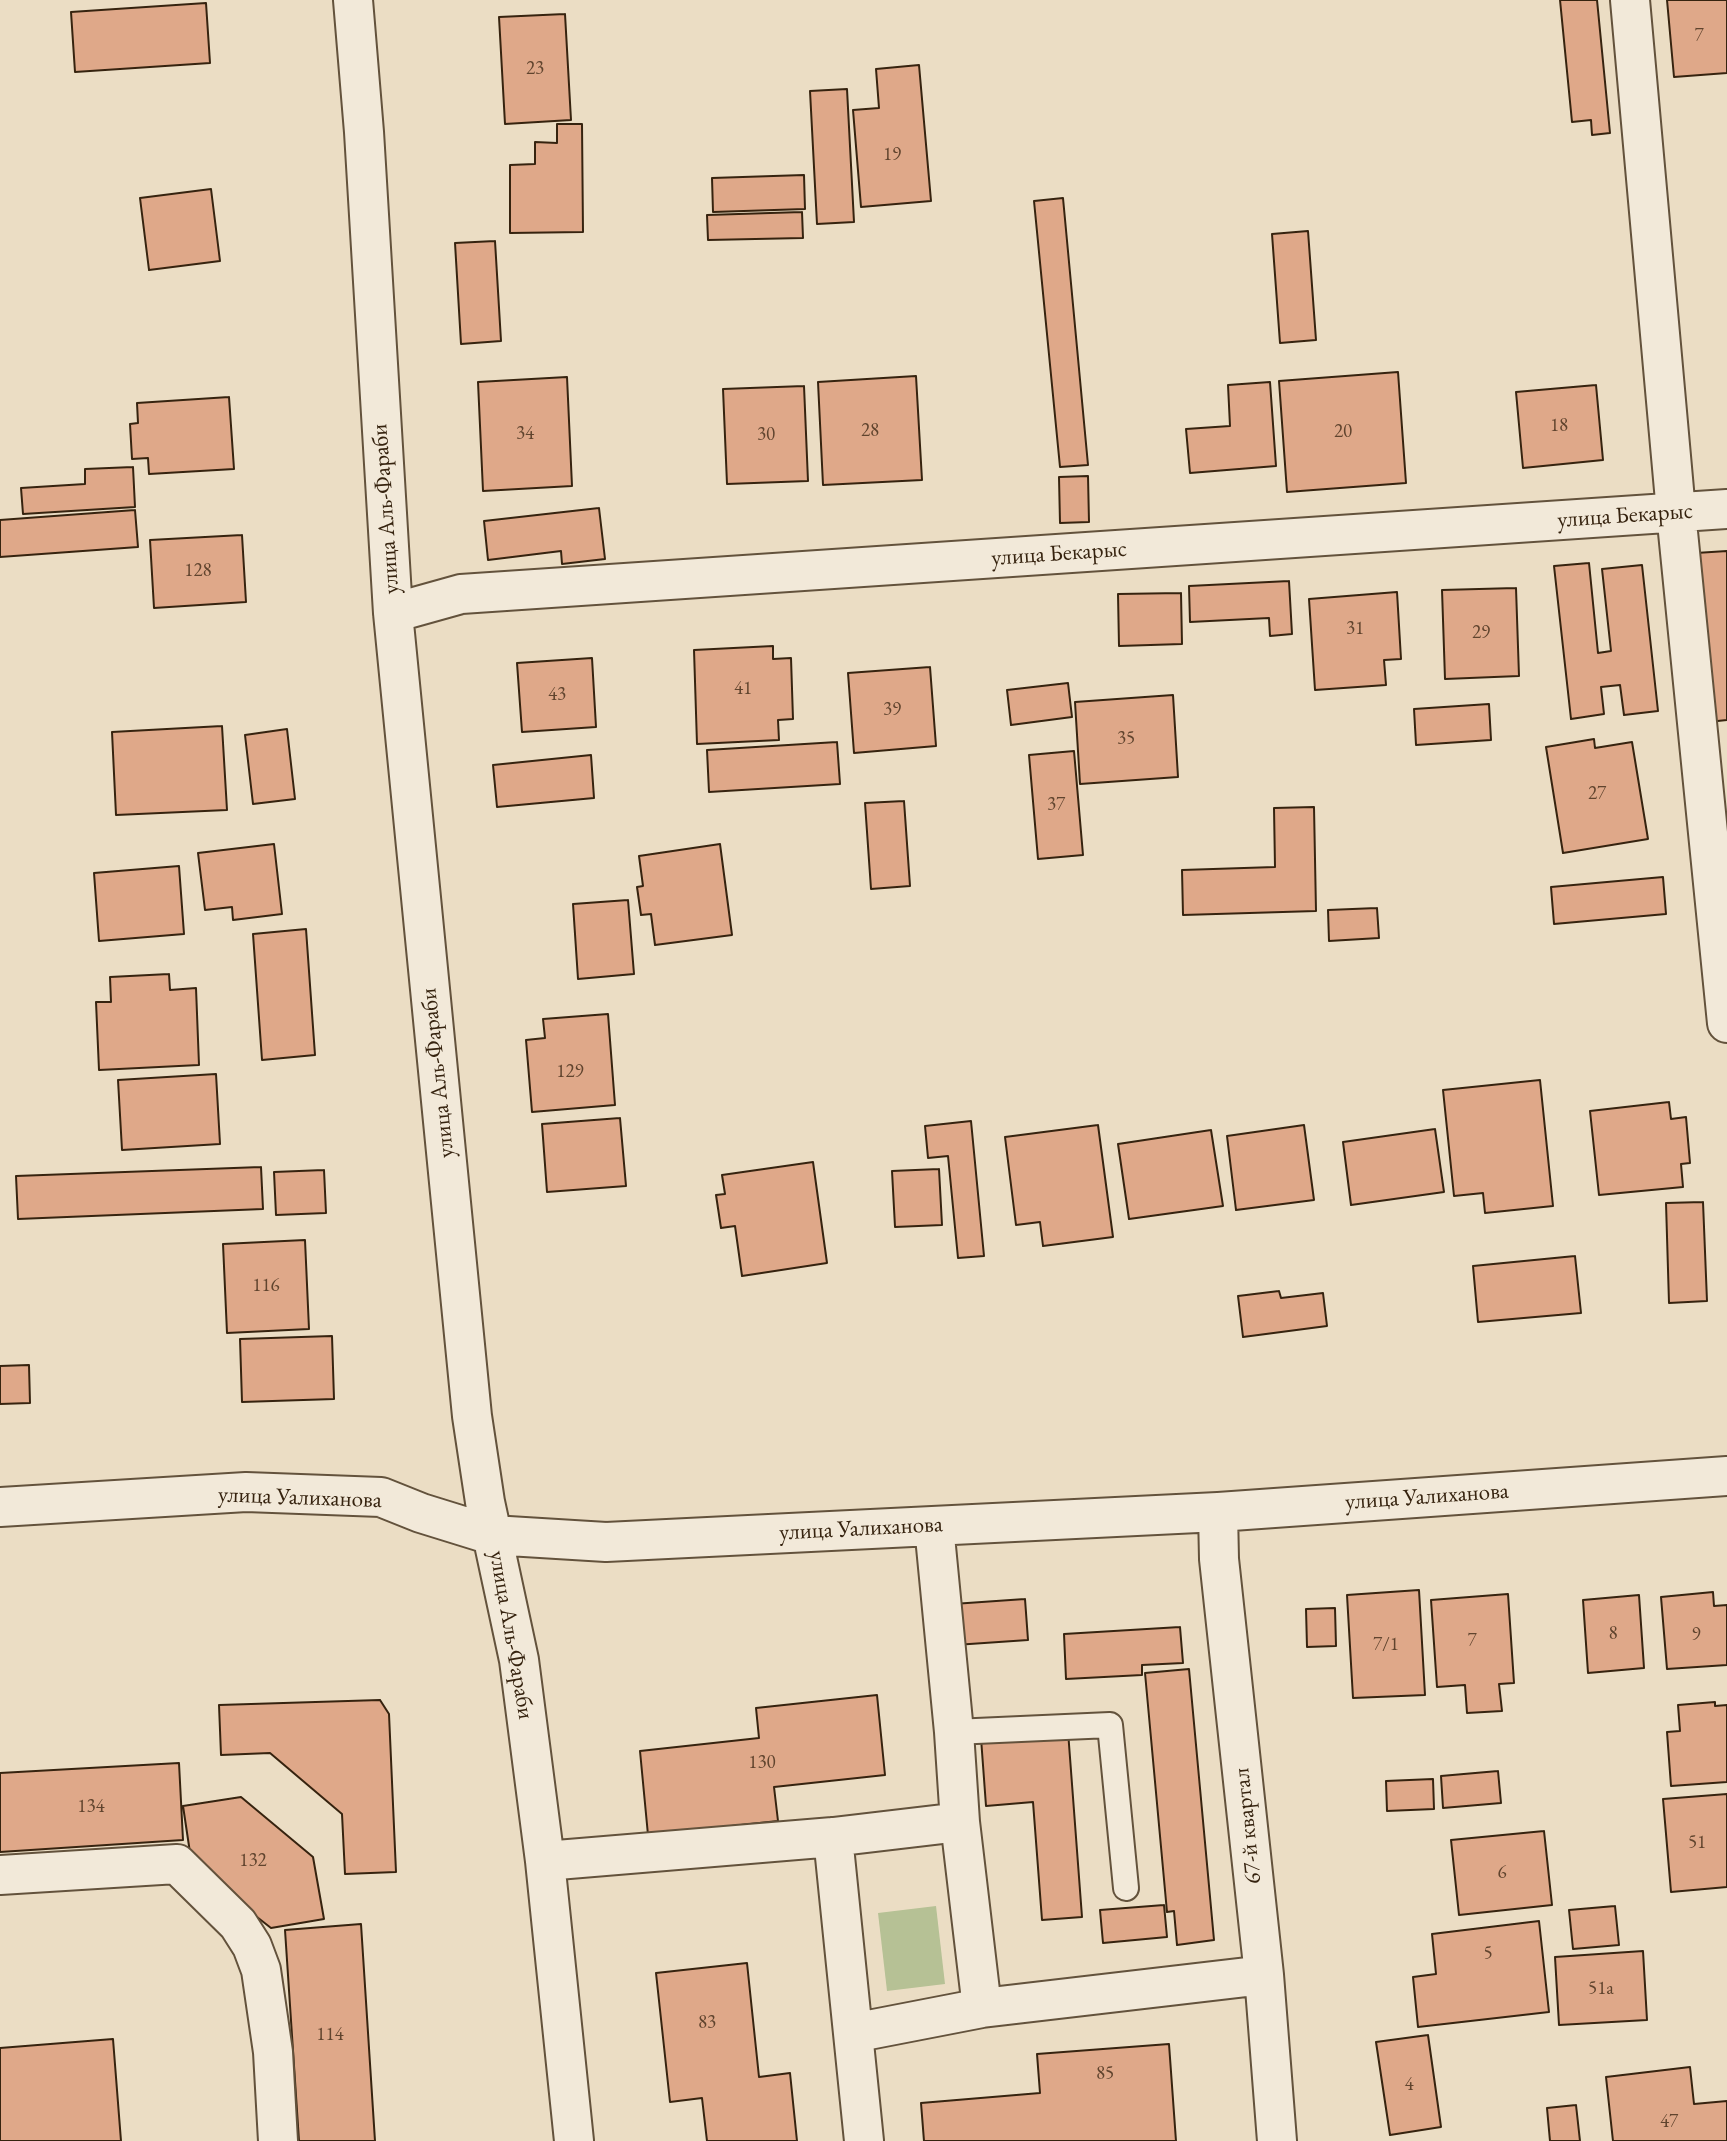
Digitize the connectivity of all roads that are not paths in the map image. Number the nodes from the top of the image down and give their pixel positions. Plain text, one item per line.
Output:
1 (352, 0) edge
2 (1630, 0) edge
3 (1727, 509) edge
4 (1676, 512) junction
5 (393, 612) junction
6 (1727, 1023) edge
7 (1727, 1476) edge
8 (0, 1507) edge
9 (1218, 1512) junction
10 (934, 1526) junction
11 (492, 1535) junction
12 (954, 1732) junction
13 (960, 1822) junction
14 (833, 1837) junction
15 (545, 1861) junction
16 (0, 1875) edge
17 (1126, 1888) dead end
18 (1264, 1975) junction
19 (982, 2008) junction
20 (853, 2033) junction
21 (278, 2141) edge
22 (574, 2141) edge
23 (864, 2141) edge
24 (1277, 2141) edge

1 - 5 street, улица Аль-Фараби
2 - 4 street
3 - 4 street, улица Бекарыс
4 - 5 street, улица Бекарыс
4 - 6 street
5 - 11 street, улица Аль-Фараби
7 - 9 street, улица Уалиханова
8 - 11 street, улица Уалиханова
9 - 10 street, улица Уалиханова
9 - 18 street, 67-й квартал
10 - 11 street, улица Уалиханова
10 - 12 street
11 - 15 street, улица Аль-Фараби
12 - 13 street
12 - 17 lane
13 - 14 street
13 - 19 street
14 - 15 street
14 - 20 street
15 - 22 street, улица Аль-Фараби
16 - 21 street
18 - 19 street
18 - 24 street, 67-й квартал
19 - 20 street
20 - 23 street

